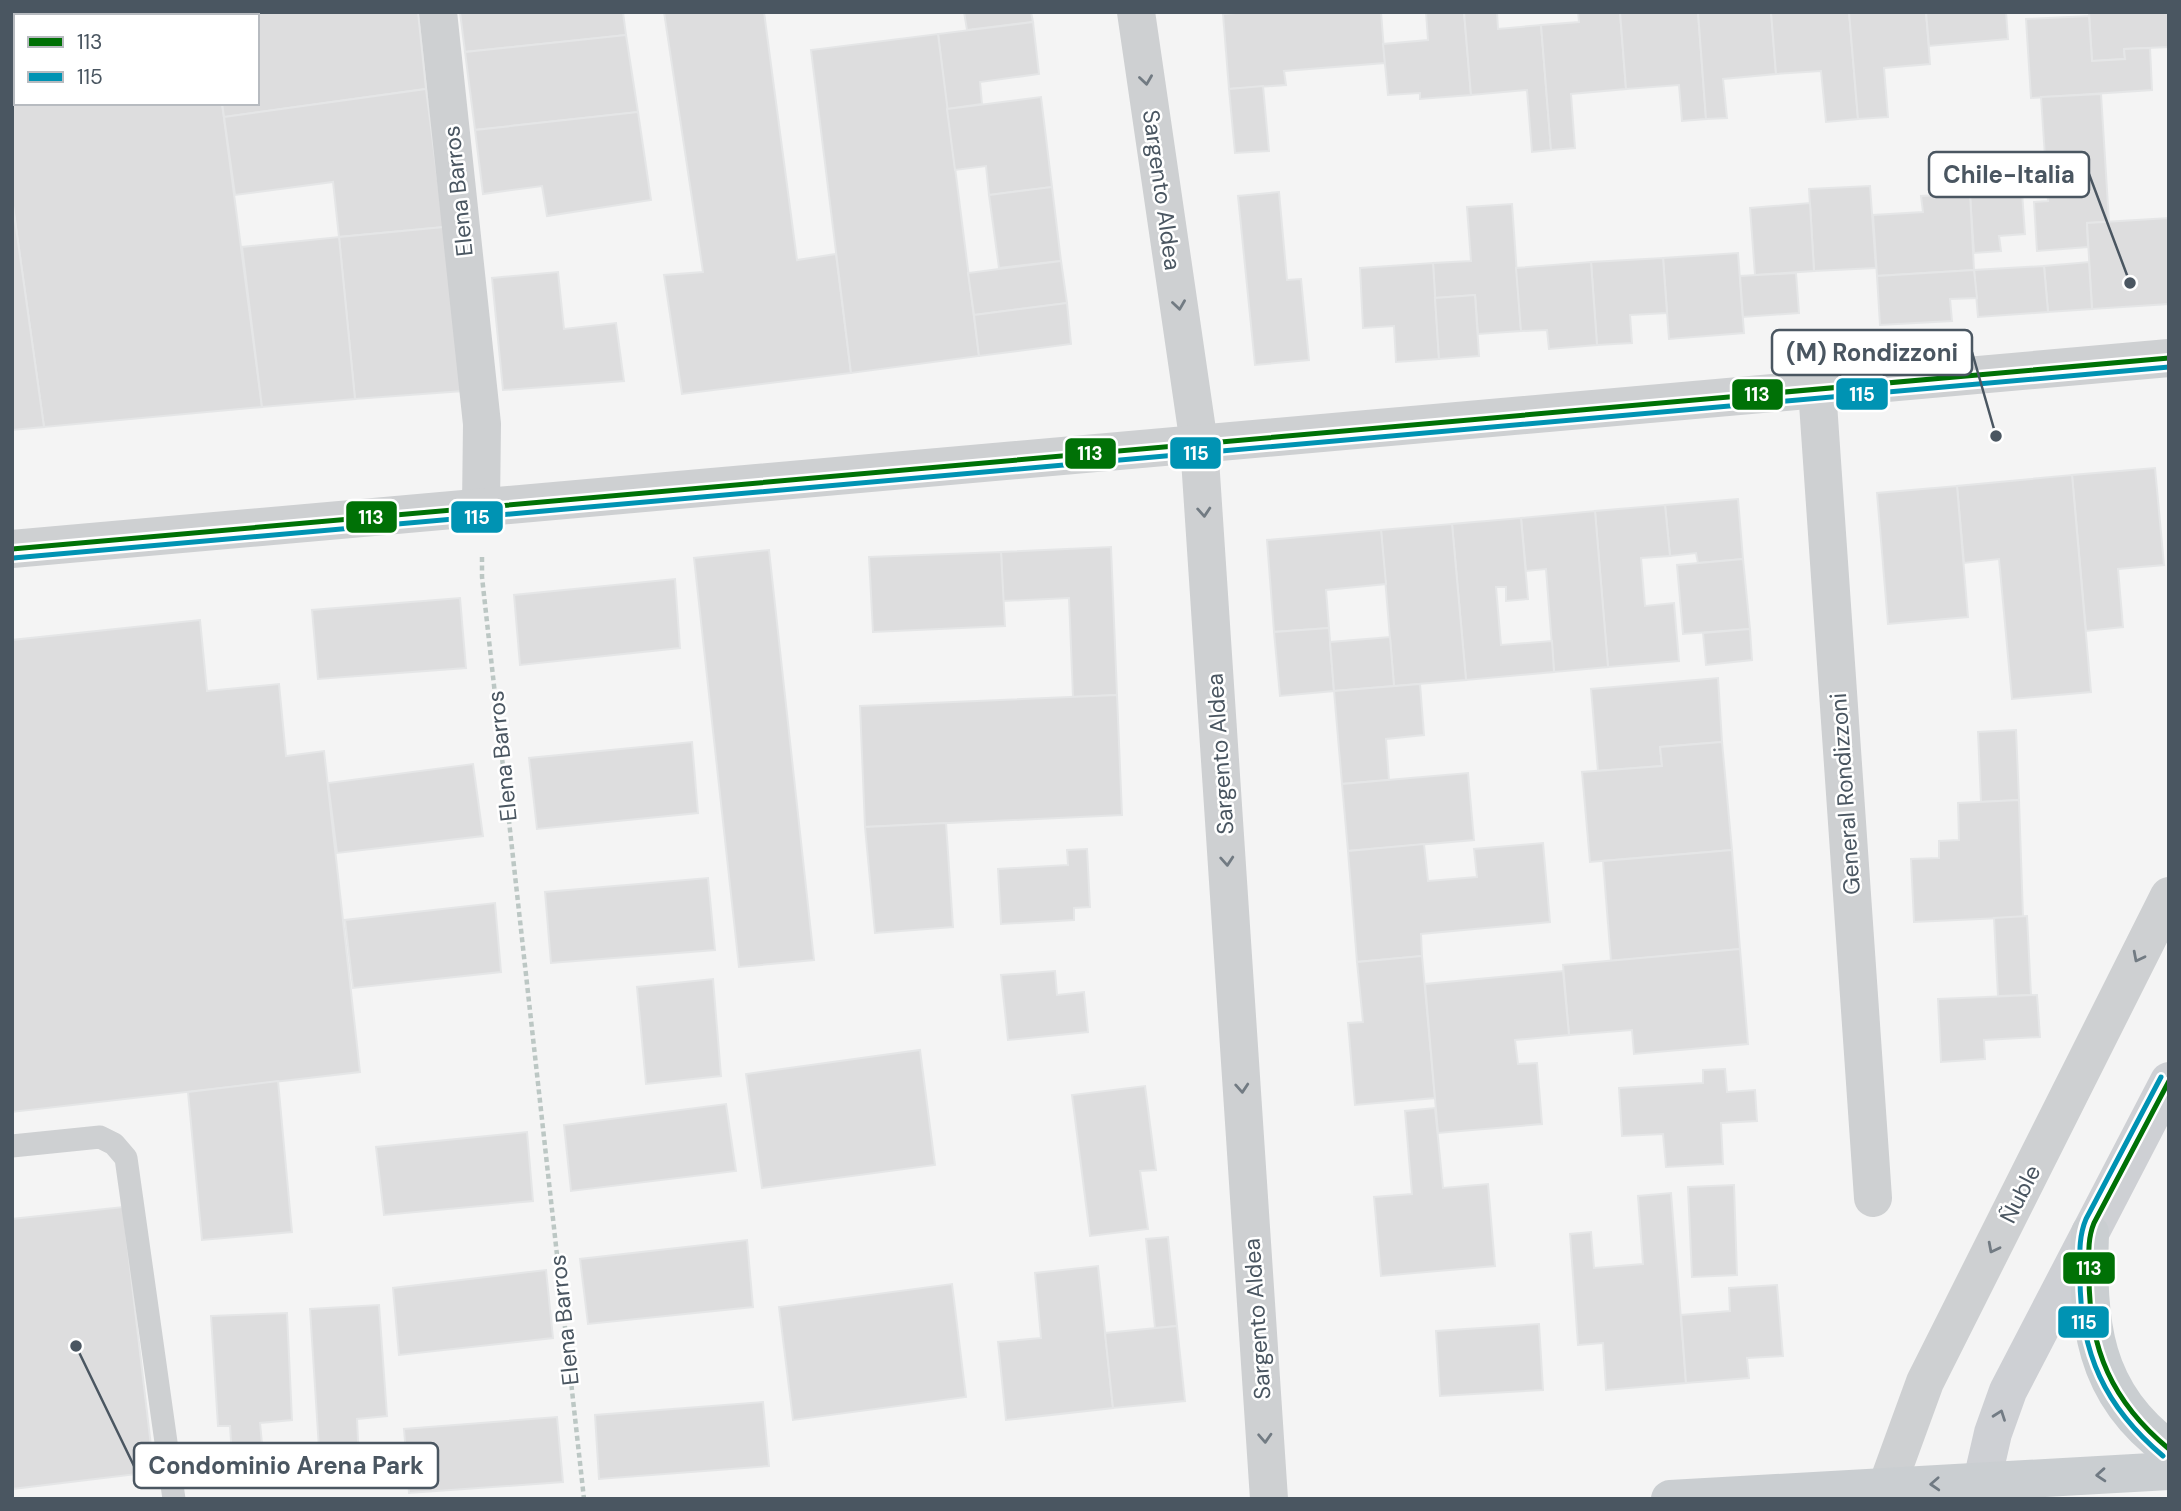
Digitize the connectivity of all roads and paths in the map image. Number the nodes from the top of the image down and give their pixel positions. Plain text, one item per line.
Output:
1 (438, 12) edge
2 (1136, 12) edge
3 (2169, 358) edge
4 (1817, 389) junction
5 (1199, 444) junction
6 (481, 506) junction
7 (12, 549) edge
8 (2169, 896) edge
9 (2169, 1081) edge
10 (12, 1146) edge
11 (1873, 1198) dead end
12 (2090, 1233) junction
13 (2169, 1449) edge
14 (2169, 1471) edge
15 (1982, 1490) edge
16 (1886, 1493) edge
17 (174, 1499) edge
18 (584, 1499) edge
19 (1269, 1499) edge
20 (1670, 1499) edge

1 - 6 street, Elena Barros
2 -> 5 street, Sargento Aldea
3 - 4 street
4 - 5 street
4 - 11 street, General Rondizzoni
5 - 6 street
5 -> 19 street, Sargento Aldea
6 - 7 street
6 - 18 path, Elena Barros
8 -> 16 street, Ñuble
9 - 12 main road
10 - 17 lane
12 - 13 main road
15 -> 12 main road
14 -> 15 main road
15 -> 16 main road
16 - 20 main road

